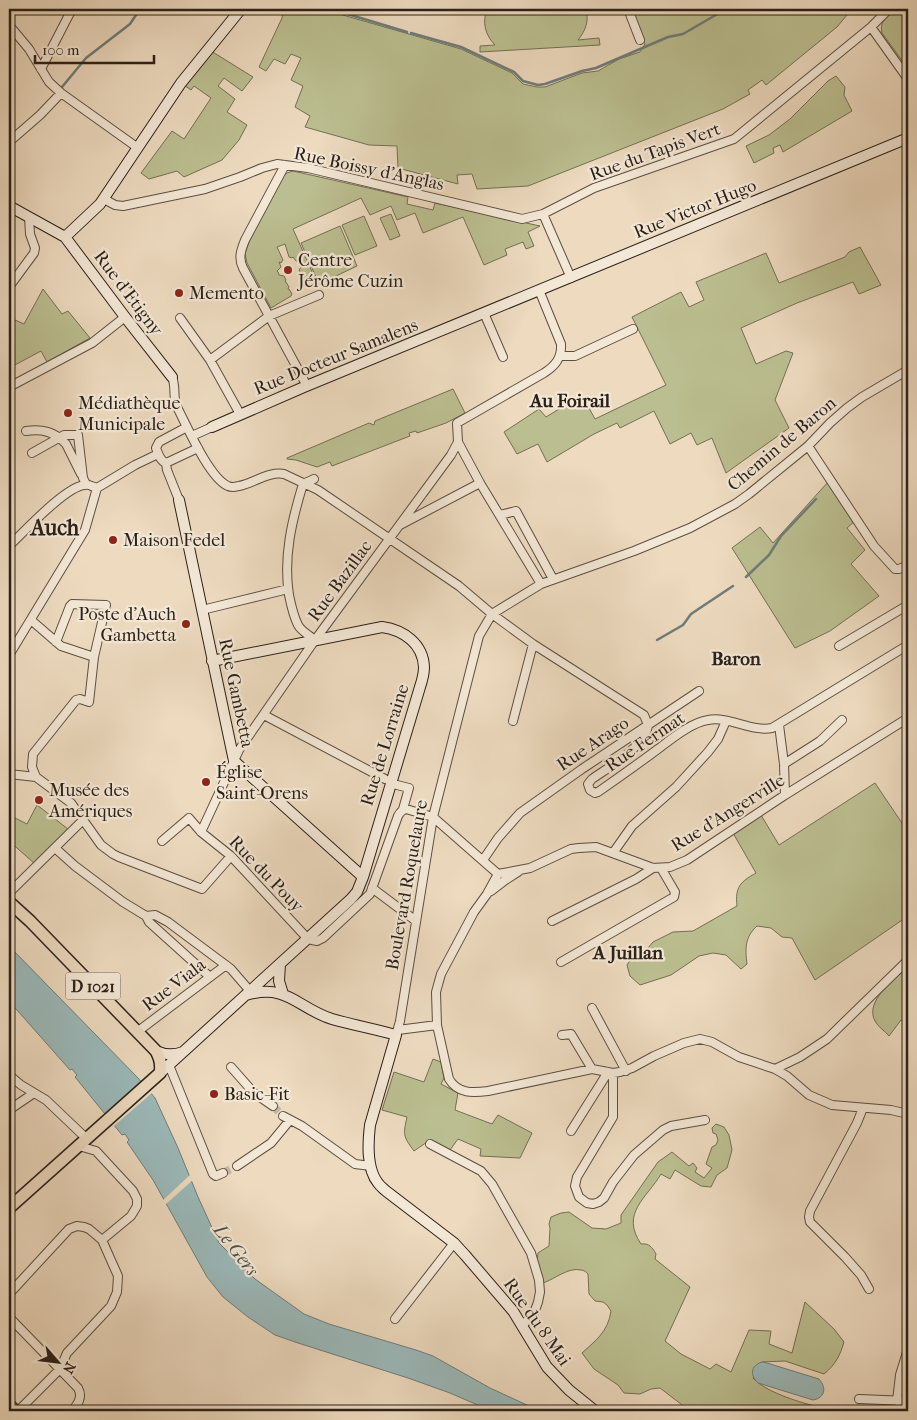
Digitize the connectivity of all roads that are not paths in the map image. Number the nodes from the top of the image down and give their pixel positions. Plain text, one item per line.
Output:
1 (72, 9) edge
2 (241, 9) edge
3 (628, 9) edge
4 (889, 9) edge
5 (9, 25) edge
6 (872, 26) junction
7 (640, 40) dead end
8 (41, 69) junction
9 (908, 79) edge
10 (61, 93) junction
11 (908, 138) edge
12 (9, 142) edge
13 (138, 148) junction
14 (285, 165) junction
15 (104, 199) junction
16 (9, 206) edge
17 (543, 214) junction
18 (29, 217) junction
19 (65, 237) junction
20 (571, 278) junction
21 (9, 288) edge
22 (539, 290) junction
23 (319, 295) dead end
24 (489, 311) junction
25 (269, 316) junction
26 (125, 317) junction
27 (180, 318) dead end
28 (633, 329) dead end
29 (560, 356) junction
30 (502, 357) dead end
31 (210, 360) junction
32 (908, 370) edge
33 (172, 377) joint
34 (307, 386) junction
35 (9, 387) edge
36 (240, 414) junction
37 (212, 426) joint
38 (187, 427) junction
39 (26, 431) dead end
40 (192, 436) junction
41 (58, 437) junction
42 (458, 442) junction
43 (808, 446) junction
44 (198, 448) junction
45 (32, 453) dead end
46 (158, 454) junction
47 (166, 463) junction
48 (314, 479) dead end
49 (85, 481) junction
50 (480, 483) junction
51 (224, 484) joint
52 (303, 484) junction
53 (97, 488) junction
54 (179, 500) joint
55 (500, 515) junction
56 (399, 526) junction
57 (389, 539) junction
58 (9, 546) edge
59 (908, 565) edge
60 (556, 578) junction
61 (541, 584) junction
62 (288, 588) junction
63 (908, 605) edge
64 (202, 610) junction
65 (492, 614) junction
66 (31, 620) junction
67 (315, 640) junction
68 (56, 642) junction
69 (533, 644) junction
70 (908, 645) edge
71 (839, 646) dead end
72 (11, 652) dead end
73 (94, 657) junction
74 (212, 660) junction
75 (700, 692) dead end
76 (264, 715) junction
77 (908, 718) edge
78 (842, 720) dead end
79 (513, 721) dead end
80 (726, 721) junction
81 (648, 725) junction
82 (779, 725) junction
83 (234, 761) junction
84 (784, 764) junction
85 (9, 774) edge
86 (36, 777) junction
87 (385, 779) dead end
88 (397, 785) dead end
89 (785, 795) junction
90 (403, 809) junction
91 (433, 817) junction
92 (82, 820) junction
93 (201, 832) junction
94 (162, 841) dead end
95 (55, 848) junction
96 (613, 853) junction
97 (231, 856) junction
98 (483, 860) junction
99 (657, 868) junction
100 (524, 870) junction
101 (498, 874) junction
102 (363, 877) junction
103 (372, 888) junction
104 (9, 893) edge
105 (488, 894) junction
106 (9, 902) edge
107 (9, 909) edge
108 (146, 916) junction
109 (30, 920) junction
110 (416, 921) junction
111 (552, 921) dead end
112 (308, 939) junction
113 (908, 960) edge
114 (561, 962) dead end
115 (280, 964) junction
116 (226, 965) junction
117 (210, 977) junction
118 (266, 977) junction
119 (248, 993) junction
120 (283, 994) junction
121 (592, 1008) dead end
122 (437, 1025) junction
123 (137, 1032) junction
124 (397, 1032) junction
125 (562, 1035) dead end
126 (156, 1051) junction
127 (184, 1051) junction
128 (231, 1067) dead end
129 (592, 1068) junction
130 (164, 1069) junction
131 (775, 1069) junction
132 (626, 1071) junction
133 (611, 1072) junction
134 (9, 1075) edge
135 (34, 1093) junction
136 (273, 1106) tunnel mouth
137 (863, 1108) junction
138 (9, 1110) edge
139 (908, 1114) edge
140 (705, 1120) dead end
141 (571, 1131) dead end
142 (90, 1136) junction
143 (430, 1144) dead end
144 (96, 1151) junction
145 (237, 1166) tunnel mouth
146 (371, 1166) junction
147 (221, 1174) dead end
148 (9, 1208) edge
149 (102, 1240) junction
150 (454, 1243) junction
151 (869, 1288) dead end
152 (9, 1294) edge
153 (9, 1317) edge
154 (395, 1320) dead end
155 (522, 1326) junction
156 (908, 1349) edge
157 (60, 1369) junction
158 (859, 1399) dead end
159 (896, 1401) junction
160 (908, 1401) edge
161 (9, 1405) edge
162 (16, 1411) edge
163 (72, 1411) edge
164 (595, 1411) edge

1 - 8 street
2 - 13 main road
3 - 7 street
4 - 6 street, Rue du Tapis Vert
5 - 8 street
6 - 9 street
6 - 17 street, Rue du Tapis Vert
8 - 10 street
10 - 12 street
10 - 13 street
11 - 20 main road, Rue Victor Hugo
13 - 15 main road
14 - 15 street, Rue Boissy d'Anglas
14 - 17 street, Rue Boissy d'Anglas
14 - 25 street
15 - 19 main road
16 - 18 main road, Rue d'Etigny
17 - 20 street
18 - 19 main road, Rue d'Etigny
18 - 21 street
19 - 26 main road, Rue d'Etigny
20 - 22 main road, Rue Victor Hugo
22 - 24 main road, Rue Victor Hugo
22 - 29 street
23 - 25 street
24 - 30 street
24 - 34 main road, Rue Docteur Samalens
25 - 31 street
25 - 34 street
26 - 33 main road, Rue d'Etigny
26 - 35 street
27 - 31 street
28 - 29 street
29 - 42 street
31 - 36 street
32 - 43 street, Chemin de Baron
33 - 38 street, Rue d'Etigny
34 - 36 main road, Rue Docteur Samalens
36 - 37 main road, Rue Docteur Samalens
37 - 40 street, Rue Docteur Samalens
38 - 40 street, Rue d'Etigny
38 - 46 street
39 - 41 street
40 - 44 street, Rue d'Etigny
41 - 45 street
41 - 49 street
41 - 49 street
42 - 50 street
42 - 56 street, Rue Bazillac
43 - 59 street
43 - 60 street, Chemin de Baron
44 - 47 street
44 - 51 street, Rue d'Etigny
46 - 47 street
46 - 53 street
47 - 54 street, Rue Gambetta
48 - 52 street
49 - 53 street
49 - 58 street
50 - 55 street
50 - 56 street
51 - 52 street, Rue Arago
52 - 57 street, Rue Arago
52 - 62 street
53 - 66 street
54 - 64 main road, Rue Gambetta
55 - 60 street
55 - 61 street
56 - 57 street, Rue Bazillac
57 - 65 street, Rue Arago
57 - 67 street, Rue Bazillac
60 - 61 street, Chemin de Baron
61 - 65 street, Chemin de Baron
62 - 64 street
62 - 67 street
63 - 71 street
64 - 74 main road, Rue Gambetta
65 - 69 street, Rue Arago
65 - 91 street, Boulevard Roquelaure
66 - 68 street
66 - 72 street
67 - 74 main road, Rue de Lorraine
67 - 76 street, Rue Bazillac
67 - 102 main road, Rue de Lorraine
68 - 73 street
68 - 73 street
69 - 79 street
69 - 81 street, Rue Arago
70 - 82 street, Rue Fermat
73 - 86 street
74 - 83 main road, Rue Gambetta
75 - 81 street
76 - 83 street, Rue Bazillac
76 - 87 street
77 - 89 street, Rue d'Angerville
78 - 84 street
80 - 81 street, Rue Fermat
80 - 82 street, Rue Fermat
80 - 96 street
81 - 98 street, Rue Arago
82 - 84 street
83 - 93 street, Rue Bazillac
83 - 102 main road, Rue Gambetta
84 - 89 street
85 - 86 street
86 - 92 street
88 - 90 street
89 - 99 street, Rue d'Angerville
90 - 91 street
90 - 103 street
91 - 98 street
91 - 110 street, Boulevard Roquelaure
92 - 95 street
92 - 97 street
93 - 94 street, Rue du Pouy
93 - 97 street, Rue du Pouy
95 - 104 street
95 - 108 street
96 - 99 street
96 - 100 street
97 - 112 street, Rue du Pouy
98 - 101 street
99 - 111 street, Rue d'Angerville
99 - 114 street
100 - 101 street
100 - 105 street
101 - 105 street
102 - 112 main road, Rue de Lorraine
103 - 110 street
103 - 112 street
105 - 122 street
106 - 109 main road, D 1021
107 - 109 main road
108 - 116 street
108 - 117 street
109 - 123 main road, D 1021
110 - 124 street, Boulevard Roquelaure
112 - 115 main road, Rue de Lorraine
113 - 131 street
115 - 118 main road, Rue de Lorraine
115 - 120 main road
116 - 117 street, Rue Viala
116 - 119 street, Rue Viala
117 - 123 street, Rue Viala
118 - 119 main road, Rue de Lorraine
118 - 120 main road
119 - 120 main road
119 - 127 main road
120 - 124 main road
121 - 132 street
122 - 124 street
122 - 129 street
123 - 126 main road, D 1021
124 - 146 main road, Boulevard Roquelaure
125 - 129 street
126 - 127 main road
126 - 130 main road
127 - 130 main road
128 - 136 street
129 - 133 street
130 - 142 main road
130 - 147 street
131 - 132 street
131 - 137 street
132 - 133 street
133 - 140 street
133 - 141 street
134 - 135 street
135 - 138 street
135 - 142 street
137 - 139 street
137 - 151 street
142 - 144 street
142 - 144 street
142 - 148 main road
143 - 155 street
144 - 149 street
145 - 146 street
146 - 150 main road, Rue du 8 Mai
149 - 152 street
149 - 157 street
150 - 154 street
150 - 155 main road, Rue du 8 Mai
153 - 157 street
155 - 164 main road, Rue du 8 Mai
156 - 159 street
157 - 162 street
157 - 163 street
158 - 159 street
159 - 160 street
161 - 162 main road

